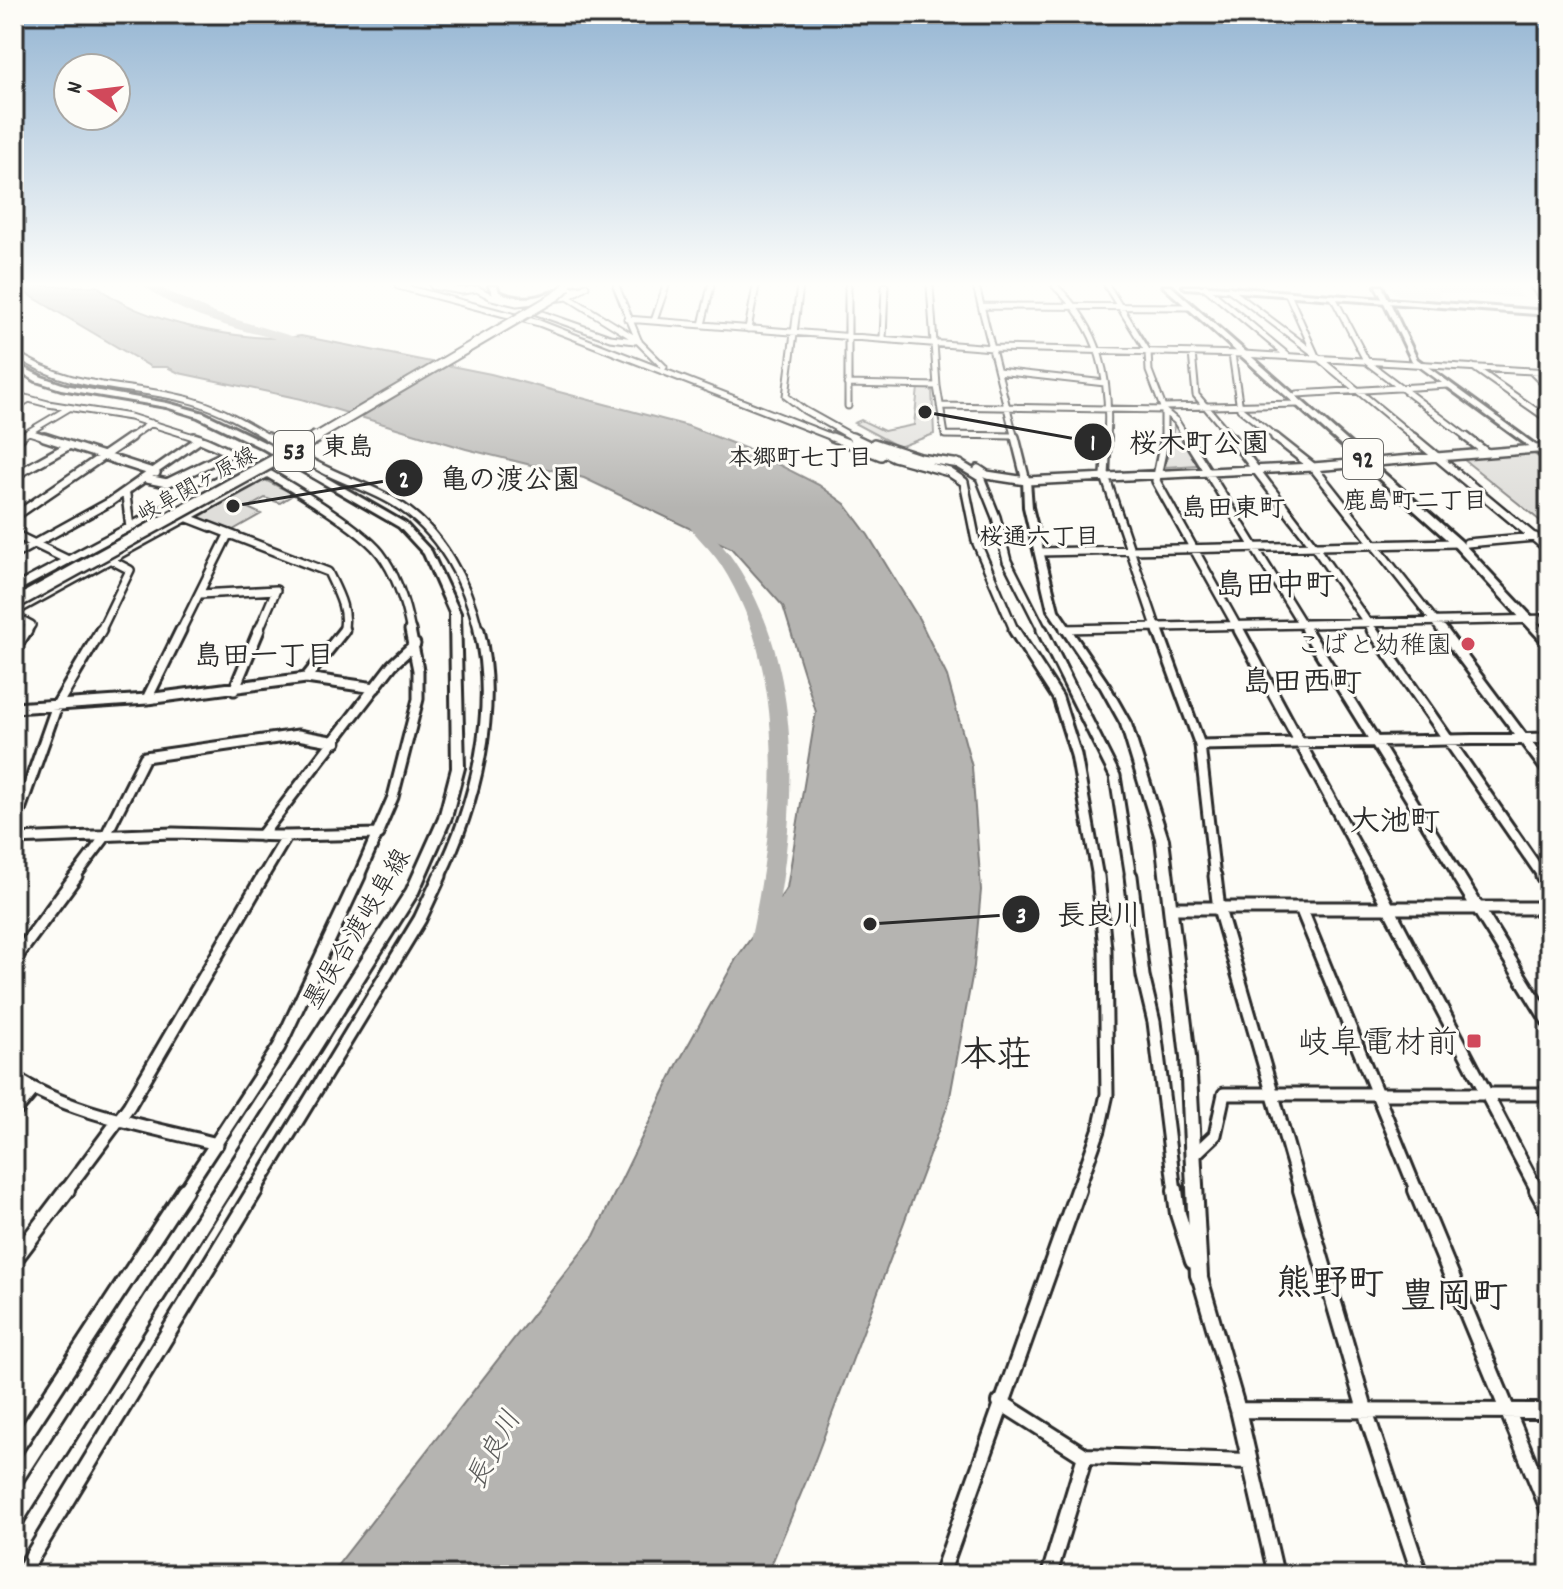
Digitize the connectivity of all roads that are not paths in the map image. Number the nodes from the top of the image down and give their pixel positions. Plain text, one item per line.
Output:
1 (26, 360) edge
2 (438, 360) edge
3 (447, 360) edge
4 (634, 360) edge
5 (653, 360) edge
6 (791, 360) edge
7 (848, 360) edge
8 (935, 360) edge
9 (996, 360) edge
10 (1101, 360) edge
11 (1148, 360) edge
12 (1194, 360) edge
13 (1242, 360) edge
14 (1250, 360) edge
15 (1321, 360) edge
16 (1351, 360) edge
17 (1416, 360) edge
18 (1367, 362) junction
19 (1420, 364) junction
20 (14, 365) edge
21 (1473, 367) junction
22 (998, 371) junction
23 (1531, 371) junction
24 (1549, 372) edge
25 (675, 376) junction
26 (1105, 383) junction
27 (847, 384) junction
28 (1448, 385) junction
29 (937, 386) junction
30 (1402, 388) junction
31 (1549, 389) edge
32 (1357, 391) junction
33 (14, 395) edge
34 (29, 399) junction
35 (1298, 399) junction
36 (1006, 405) junction
37 (848, 406) dead end
38 (940, 406) junction
39 (1204, 406) junction
40 (1241, 406) junction
41 (14, 408) edge
42 (69, 408) junction
43 (1164, 410) junction
44 (1109, 411) junction
45 (1549, 420) edge
46 (151, 423) junction
47 (29, 432) junction
48 (1013, 436) junction
49 (200, 439) junction
50 (14, 441) edge
51 (867, 442) junction
52 (68, 446) junction
53 (1549, 448) edge
54 (1535, 449) junction
55 (229, 453) junction
56 (1487, 453) junction
57 (105, 456) junction
58 (1440, 457) junction
59 (1549, 459) edge
60 (1372, 463) junction
61 (248, 464) junction
62 (1313, 467) junction
63 (956, 468) junction
64 (1257, 468) junction
65 (1207, 471) junction
66 (156, 473) junction
67 (1157, 473) junction
68 (266, 474) junction
69 (14, 476) edge
70 (1105, 476) junction
71 (147, 479) junction
72 (1026, 481) junction
73 (126, 495) junction
74 (14, 517) edge
75 (188, 518) junction
76 (130, 528) junction
77 (14, 534) edge
78 (228, 535) junction
79 (1535, 537) junction
80 (1462, 543) junction
81 (37, 544) junction
82 (1373, 545) junction
83 (1314, 546) junction
84 (1252, 547) junction
85 (1192, 549) junction
86 (1128, 550) junction
87 (1549, 550) edge
88 (1039, 552) junction
89 (14, 555) edge
90 (68, 560) junction
91 (111, 560) junction
92 (14, 589) edge
93 (200, 594) junction
94 (14, 597) edge
95 (14, 604) edge
96 (14, 614) edge
97 (1540, 619) edge
98 (1434, 620) junction
99 (1368, 622) junction
100 (1300, 623) junction
101 (1235, 625) junction
102 (1158, 626) junction
103 (1064, 629) junction
104 (1549, 630) edge
105 (1549, 642) edge
106 (415, 644) junction
107 (14, 650) edge
108 (306, 678) junction
109 (375, 688) junction
110 (234, 690) junction
111 (147, 699) junction
112 (57, 705) junction
113 (14, 708) edge
114 (1523, 738) junction
115 (1549, 738) edge
116 (1448, 740) junction
117 (1375, 741) junction
118 (336, 742) junction
119 (1301, 743) junction
120 (1200, 745) junction
121 (1549, 773) edge
122 (14, 827) edge
123 (379, 834) junction
124 (261, 836) junction
125 (287, 836) junction
126 (105, 837) junction
127 (14, 839) edge
128 (1549, 886) edge
129 (1479, 907) junction
130 (1172, 908) junction
131 (1301, 908) junction
132 (1387, 908) junction
133 (1549, 908) edge
134 (1219, 909) junction
135 (14, 960) edge
136 (1549, 1023) edge
137 (14, 1077) edge
138 (33, 1090) junction
139 (1488, 1092) junction
140 (1274, 1093) junction
141 (1379, 1093) junction
142 (1549, 1094) edge
143 (14, 1113) edge
144 (121, 1116) junction
145 (217, 1144) junction
146 (1193, 1156) junction
147 (1549, 1212) edge
148 (14, 1260) edge
149 (1199, 1276) junction
150 (1000, 1402) junction
151 (1238, 1410) junction
152 (1506, 1411) junction
153 (1549, 1411) edge
154 (1366, 1413) junction
155 (14, 1449) edge
156 (1085, 1456) junction
157 (1249, 1461) junction
158 (1549, 1511) edge
159 (14, 1518) edge
160 (21, 1575) edge
161 (941, 1575) edge
162 (1049, 1575) edge
163 (1276, 1575) edge
164 (1420, 1575) edge

1 - 160 street
2 - 94 main road, 岐阜関ヶ原線 / 53, bridge
3 - 95 main road, 岐阜関ヶ原線 / 53, bridge
4 - 25 street
5 - 25 street
6 - 51 street
7 - 27 street
8 - 29 street
9 - 22 street
10 - 26 street
11 - 43 street
12 - 39 street
13 - 40 street
14 - 35 main road, 92
15 - 32 street
16 - 18 street
17 - 19 street
18 - 19 street
18 - 30 street
19 - 21 street
19 - 28 street
20 - 159 main road, 墨俣合渡岐阜線
21 - 23 street
21 - 45 street
22 - 26 street
22 - 36 street
23 - 24 street
23 - 31 street
25 - 63 street
26 - 44 street
27 - 29 street
27 - 37 street
28 - 30 street
28 - 54 street
29 - 38 street
30 - 32 street
30 - 56 street
32 - 35 street
32 - 58 street
33 - 34 street
34 - 41 street
34 - 42 street
35 - 40 street
35 - 60 main road, 92
36 - 38 street
36 - 44 street
36 - 48 street
38 - 48 street
39 - 40 street
39 - 43 street
39 - 64 street
40 - 62 street
42 - 46 street
42 - 47 street
43 - 44 street
43 - 65 street
43 - 67 street
44 - 70 street
46 - 49 street
46 - 57 street
47 - 50 street
47 - 52 street
48 - 72 street
49 - 55 street
49 - 66 street
51 - 63 street
51 - 63 street
52 - 57 street
52 - 69 street
53 - 54 street
54 - 56 street
54 - 59 street
55 - 61 street
55 - 71 street
56 - 58 street
57 - 66 street
57 - 74 street
58 - 60 street
58 - 79 street
60 - 62 street
60 - 80 main road, 92
61 - 68 street
61 - 76 street
62 - 64 street
62 - 82 street
63 - 72 street
63 - 149 street
63 - 150 street
64 - 65 street
64 - 83 street
65 - 67 street
65 - 84 street
66 - 71 street
67 - 70 street
67 - 85 street
68 - 75 street
68 - 106 street
70 - 72 street
70 - 86 street
71 - 73 street
72 - 88 street
73 - 76 street
73 - 81 street
75 - 78 street
75 - 91 street
76 - 90 street
77 - 81 street
78 - 93 street
78 - 108 street
79 - 80 street
79 - 87 street
80 - 82 street
80 - 97 main road, 92
81 - 89 street
81 - 90 street
82 - 83 street
82 - 98 street
83 - 84 street
83 - 99 street
84 - 85 street
84 - 100 street
85 - 86 street
85 - 101 street
86 - 88 street
86 - 102 street
88 - 103 street
90 - 92 street
91 - 96 street
91 - 112 street
93 - 110 street
93 - 111 street
96 - 107 street
97 - 98 street
97 - 104 main road, 92
97 - 105 main road, 92
98 - 99 street
98 - 114 street
99 - 100 street
99 - 116 street
100 - 101 street
100 - 117 street
101 - 102 street
101 - 119 street
102 - 103 street
102 - 120 street
103 - 130 street
106 - 109 street
106 - 123 street
108 - 109 street
108 - 110 street
109 - 118 street
110 - 111 street
111 - 112 street
112 - 113 street
112 - 122 street
114 - 115 street
114 - 116 street
114 - 121 street
116 - 117 street
116 - 128 street
117 - 119 street
117 - 129 street
118 - 124 street
118 - 126 street
119 - 120 street
119 - 132 street
120 - 134 street
123 - 125 street
123 - 145 street
124 - 125 street
124 - 126 street
125 - 144 street
126 - 127 street
126 - 135 street
129 - 132 street
129 - 133 street
129 - 136 street
130 - 134 street
130 - 146 street
131 - 132 street
131 - 134 street
131 - 141 street
132 - 139 street
134 - 140 street
137 - 138 street
138 - 143 street
138 - 144 street
139 - 141 street
139 - 142 street
139 - 147 street
140 - 141 street
140 - 146 street
140 - 154 street
141 - 152 street
144 - 145 street
144 - 148 street
145 - 155 street
146 - 149 street
149 - 151 street
150 - 156 street
150 - 161 street
151 - 154 street
151 - 157 street
152 - 153 street
152 - 154 street
152 - 158 street
154 - 164 street
156 - 157 street
156 - 162 street
157 - 163 street

